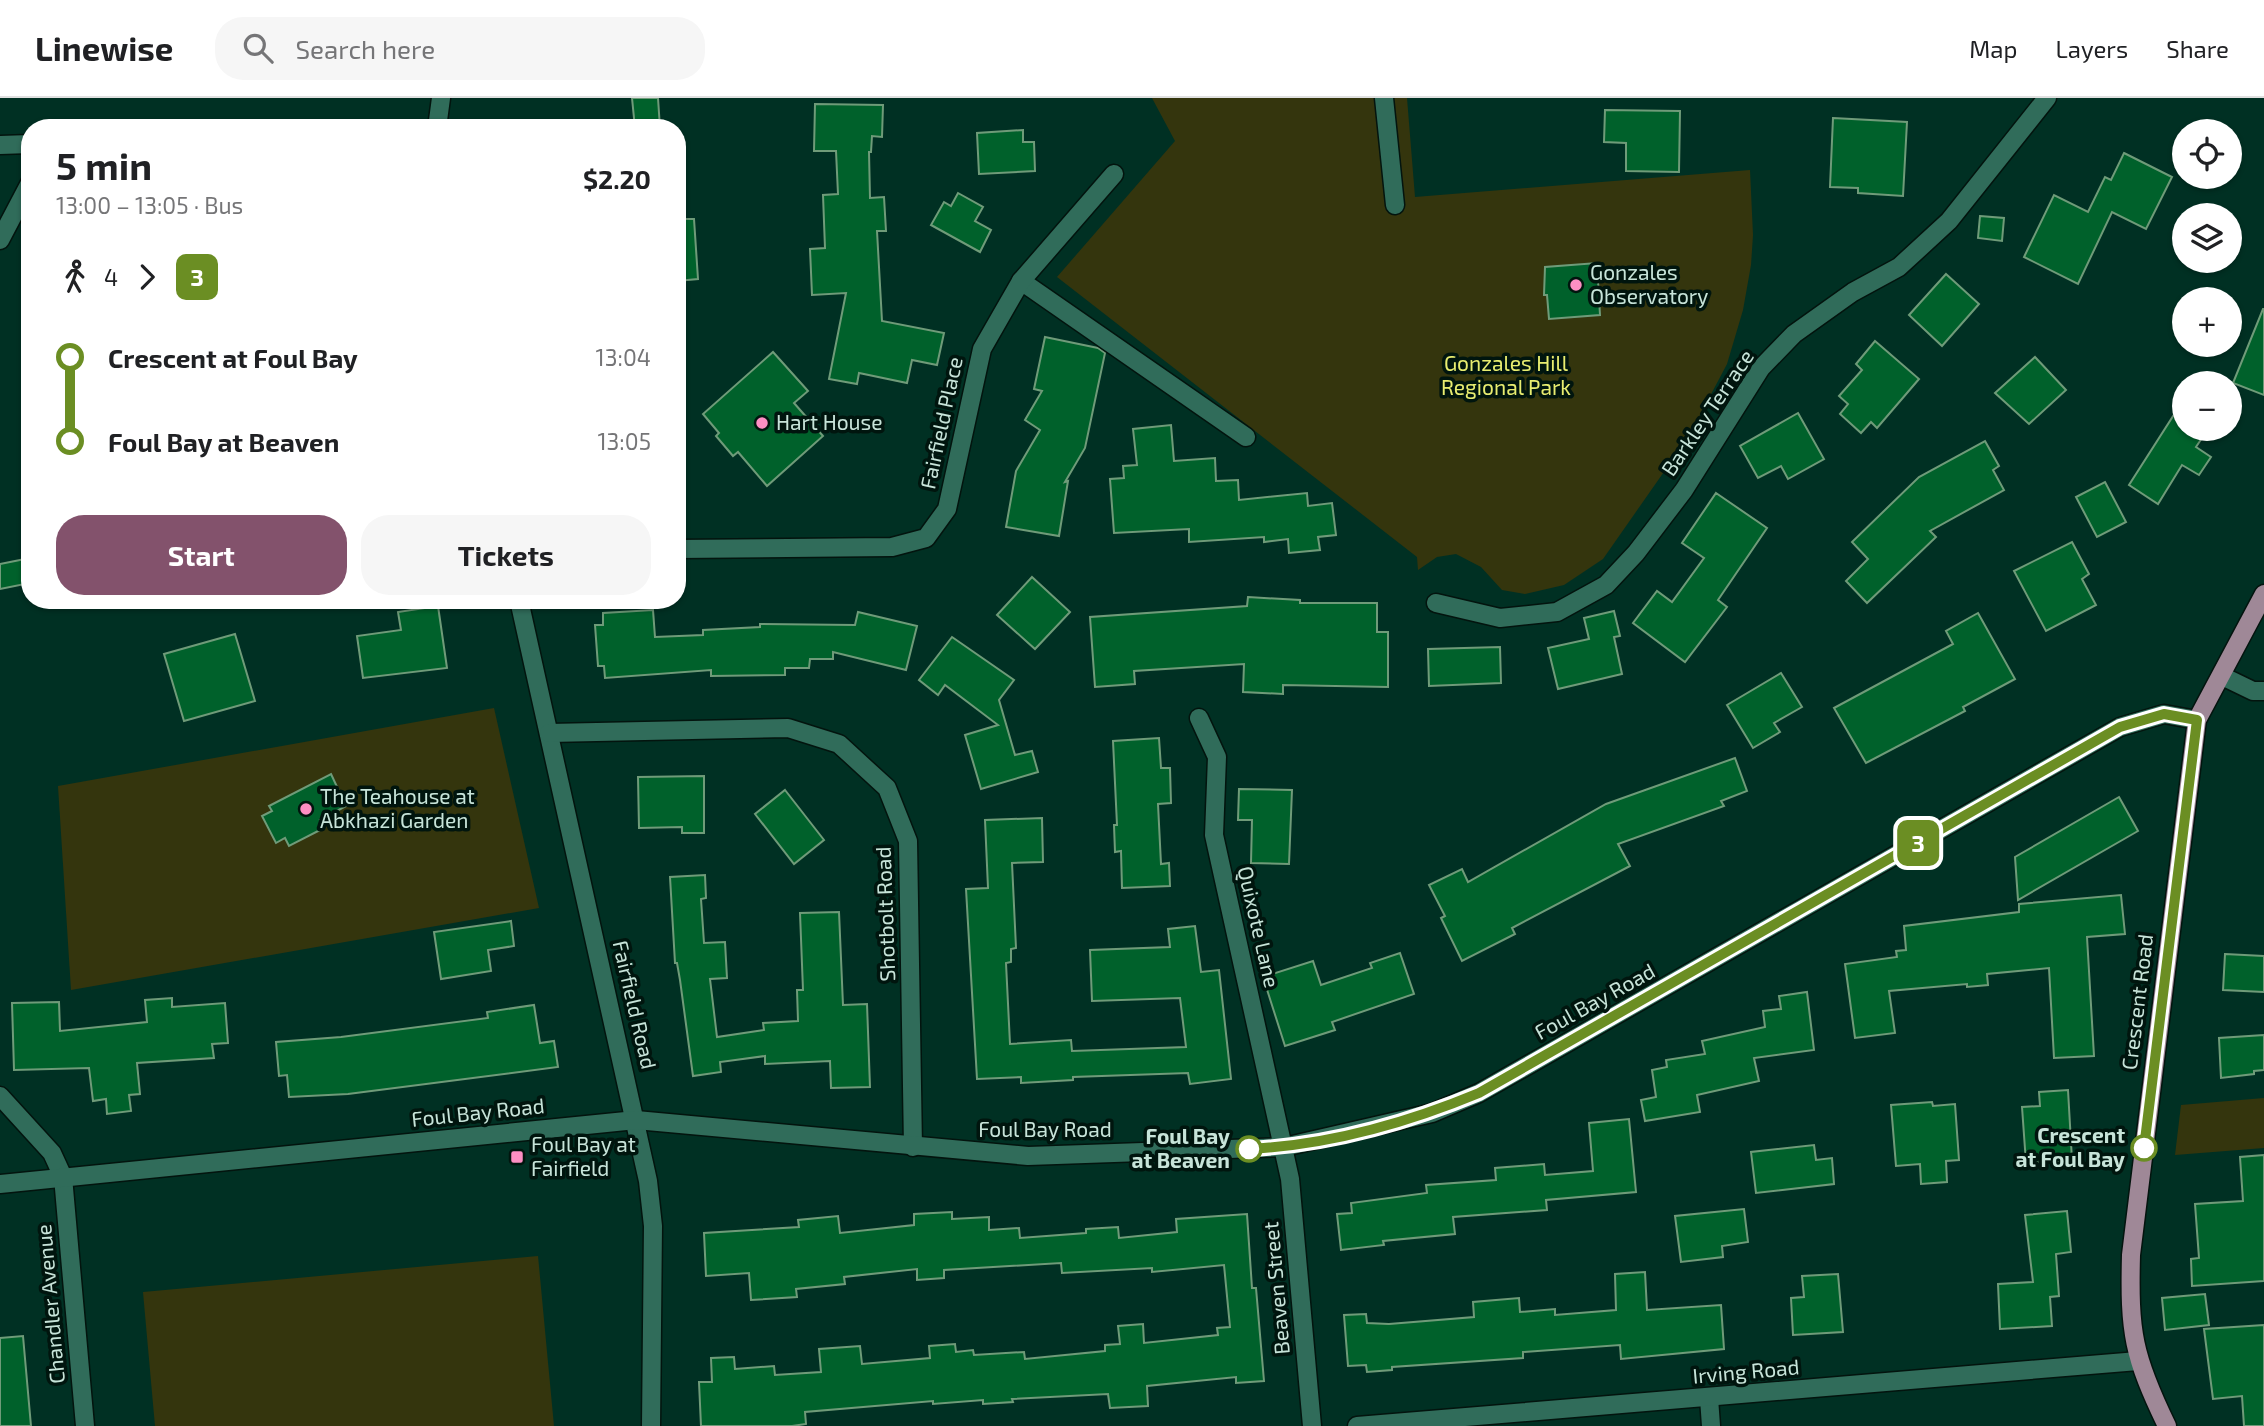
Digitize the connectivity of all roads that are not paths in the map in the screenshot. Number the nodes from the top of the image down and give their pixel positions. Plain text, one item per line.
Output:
1 (441, 98) edge
2 (1384, 98) edge
3 (2047, 98) edge
4 (438, 119) edge
5 (21, 144) edge
6 (0, 145) edge
7 (1114, 174) dead end
8 (21, 200) edge
9 (1395, 205) dead end
10 (0, 240) edge
11 (1021, 281) junction
12 (1246, 437) dead end
13 (686, 549) edge
14 (2264, 594) edge
15 (1436, 603) dead end
16 (521, 609) edge
17 (2222, 676) junction
18 (2264, 691) edge
19 (1199, 718) dead end
20 (2197, 720) junction
21 (550, 733) junction
22 (0, 1096) edge
23 (636, 1120) junction
24 (913, 1147) junction
25 (1284, 1147) junction
26 (63, 1177) junction
27 (0, 1184) edge
28 (2138, 1361) junction
29 (1710, 1398) junction
30 (85, 1426) edge
31 (651, 1426) edge
32 (1312, 1426) edge
33 (1357, 1426) edge
34 (1711, 1426) edge
35 (2167, 1426) edge

1 - 4 street
2 - 9 street
3 - 15 street, Barkley Terrace
5 - 6 street
7 - 11 street, Fairfield Place
8 - 10 street
11 - 12 street
11 - 13 street, Fairfield Place
14 - 17 main road, Crescent Road
16 - 21 street, Fairfield Road
17 - 18 street
17 - 20 main road, Crescent Road
19 - 25 street, Quixote Lane
20 - 25 street, Foul Bay Road
20 - 28 main road, Crescent Road
21 - 23 street, Fairfield Road
21 - 24 street, Shotbolt Road
22 - 26 street
23 - 24 street, Foul Bay Road
23 - 26 street, Foul Bay Road
23 - 31 street, Fairfield Road
24 - 25 street, Foul Bay Road
25 - 32 street, Beaven Street
26 - 27 street, Foul Bay Road
26 - 30 street, Chandler Avenue
28 - 29 street, Irving Road
28 - 35 main road, Crescent Road
29 - 33 street, Irving Road
29 - 34 street

